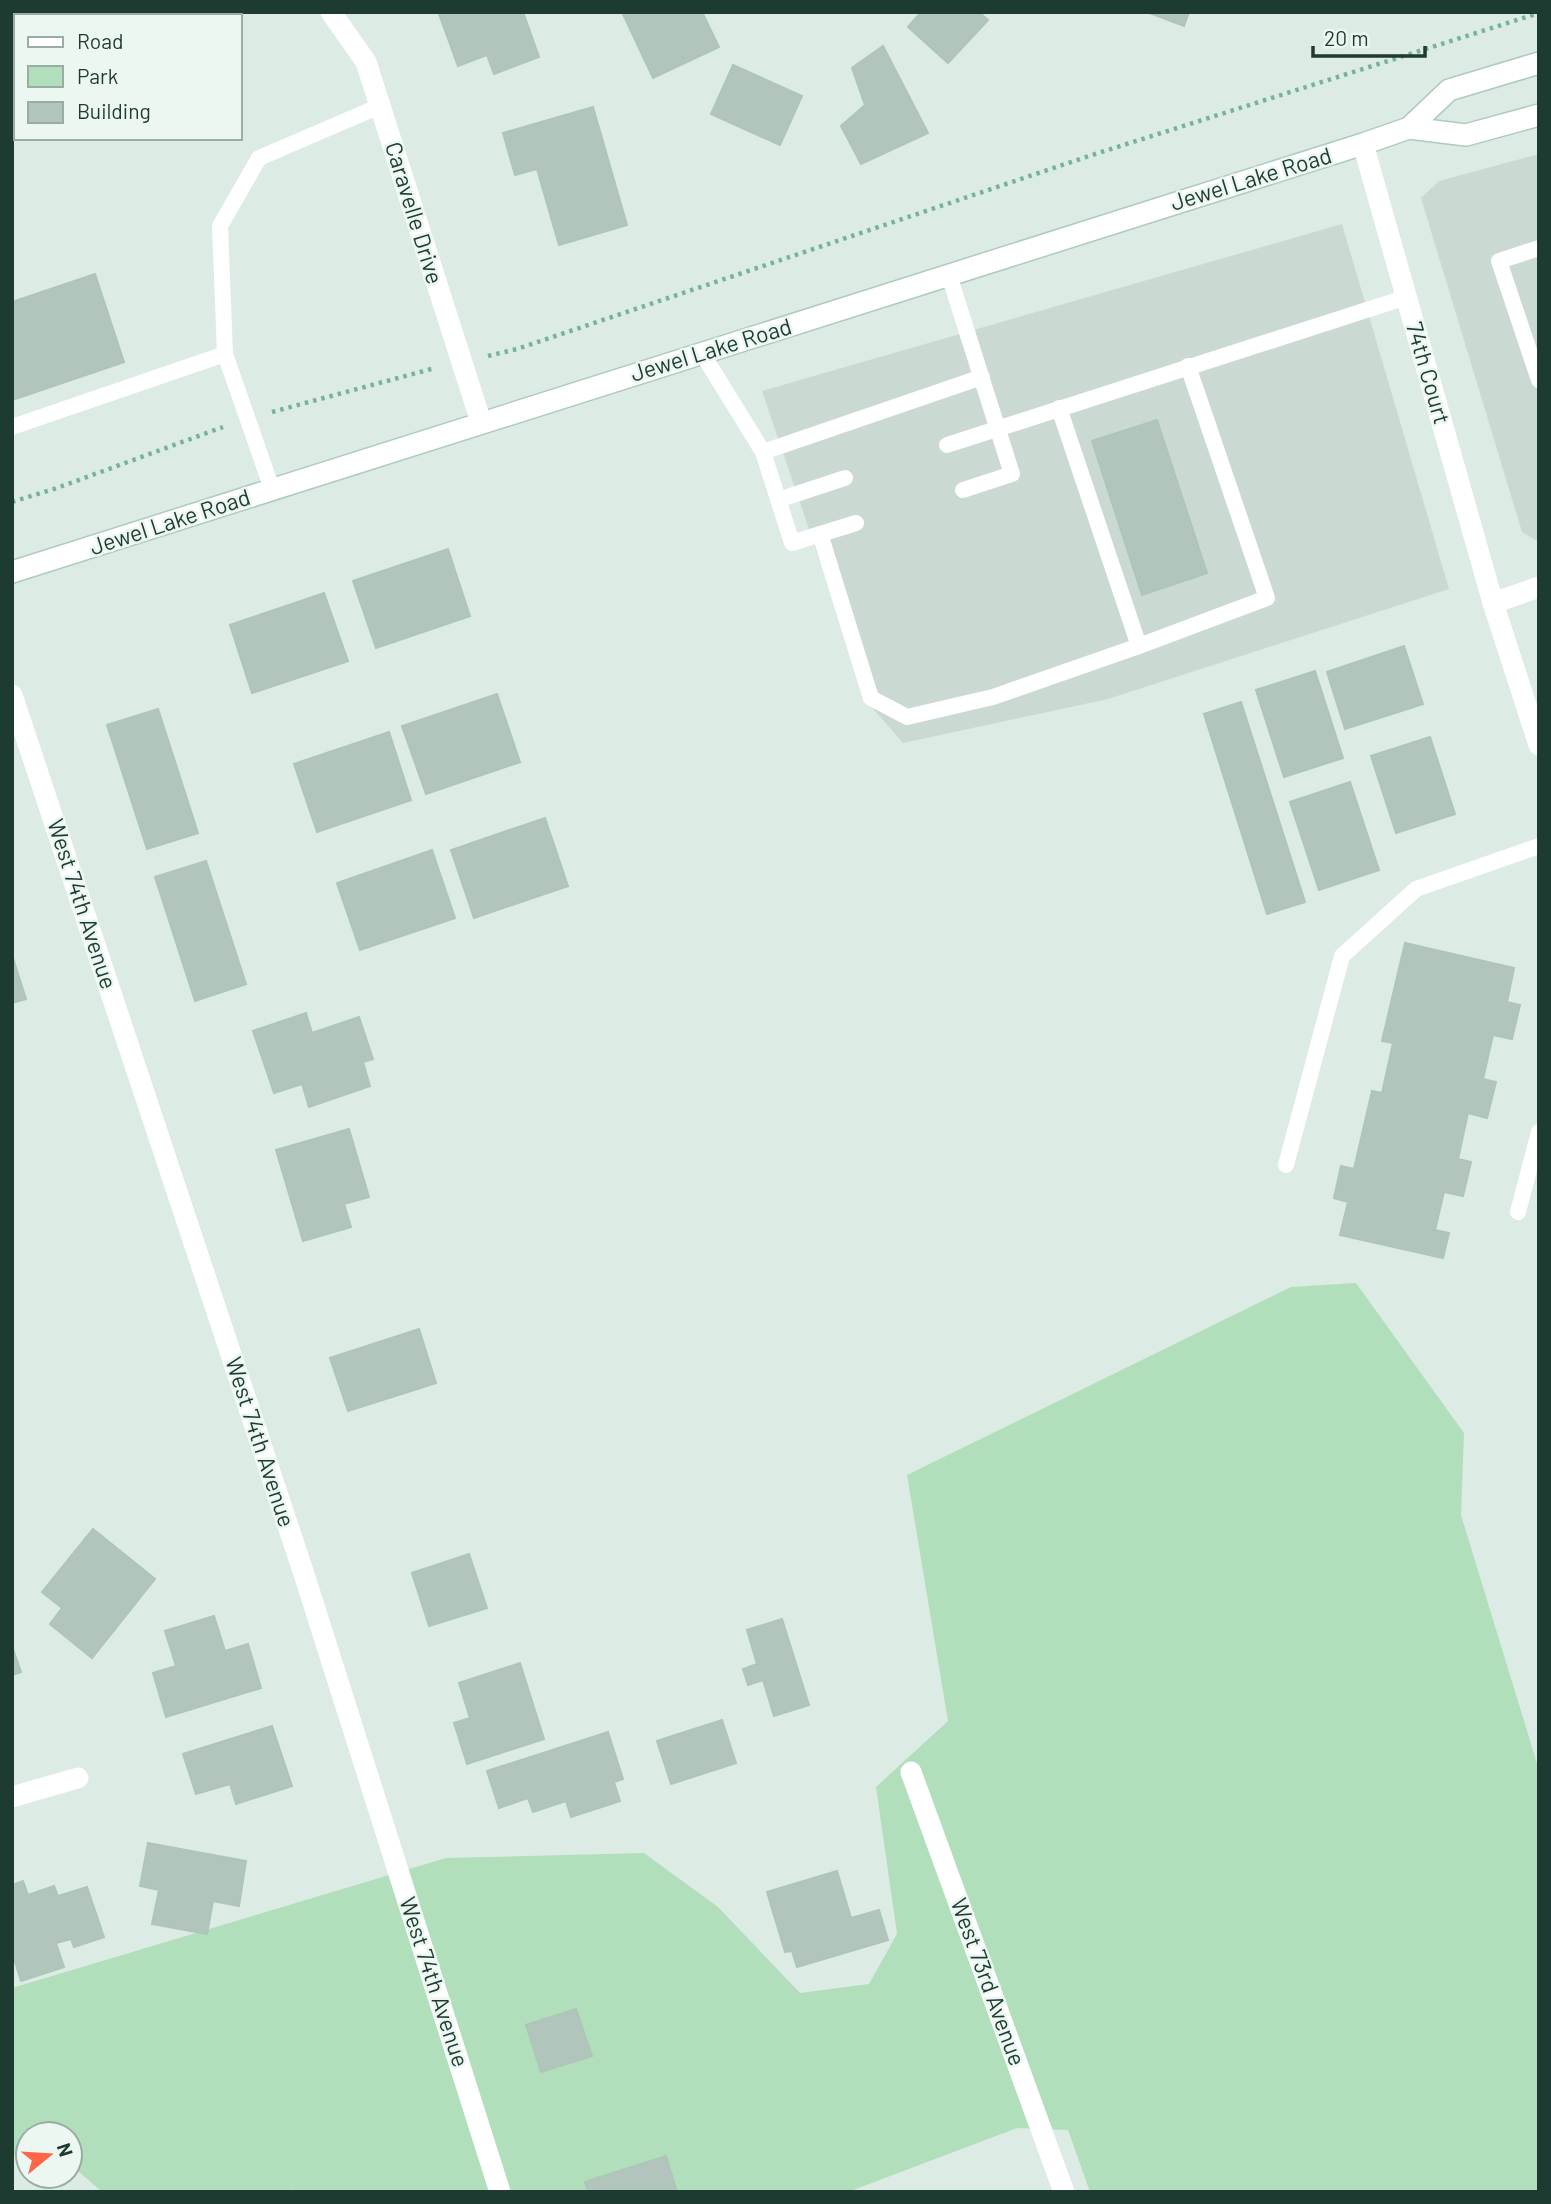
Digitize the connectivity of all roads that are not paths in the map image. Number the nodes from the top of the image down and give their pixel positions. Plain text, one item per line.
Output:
1 (331, 12) edge
2 (1539, 62) edge
3 (380, 106) junction
4 (1539, 115) edge
5 (1409, 128) junction
6 (1363, 144) junction
7 (1539, 248) edge
8 (949, 275) junction
9 (1406, 297) junction
10 (702, 353) junction
11 (225, 354) junction
12 (1188, 366) junction
13 (982, 377) junction
14 (1539, 380) edge
15 (1059, 408) junction
16 (481, 422) junction
17 (12, 427) edge
18 (998, 428) junction
19 (947, 445) dead end
20 (763, 452) junction
21 (845, 478) dead end
22 (272, 489) junction
23 (963, 490) dead end
24 (778, 500) junction
25 (856, 523) dead end
26 (820, 534) junction
27 (12, 572) edge
28 (1539, 587) edge
29 (1493, 603) junction
30 (1139, 646) junction
31 (12, 695) edge
32 (1539, 745) edge
33 (1539, 846) edge
34 (1539, 1132) edge
35 (1286, 1165) dead end
36 (1518, 1212) dead end
37 (912, 1772) dead end
38 (78, 1779) dead end
39 (12, 1797) edge
40 (500, 2192) edge
41 (1064, 2192) edge

1 - 3 street, Caravelle Drive
2 - 5 street, Jewel Lake Road
3 - 11 lane
3 - 16 street, Caravelle Drive
4 - 5 street, Jewel Lake Road
5 - 6 street, Jewel Lake Road
6 - 8 street, Jewel Lake Road
6 - 9 street, 74th Court
7 - 14 lane
8 - 10 street, Jewel Lake Road
8 - 13 lane
9 - 12 lane
9 - 29 street, 74th Court
10 - 16 street, Jewel Lake Road
10 - 20 lane
11 - 17 lane
11 - 22 lane
12 - 15 lane
12 - 30 lane
13 - 18 lane
13 - 20 lane
15 - 18 lane
15 - 30 lane
16 - 22 street, Jewel Lake Road
18 - 19 lane
18 - 23 lane
20 - 24 lane
21 - 24 lane
22 - 27 street, Jewel Lake Road
24 - 26 lane
25 - 26 lane
26 - 30 lane
28 - 29 street
29 - 32 street, 74th Court
31 - 40 street, West 74th Avenue
33 - 35 lane
34 - 36 lane
37 - 41 street, West 73rd Avenue
38 - 39 street

